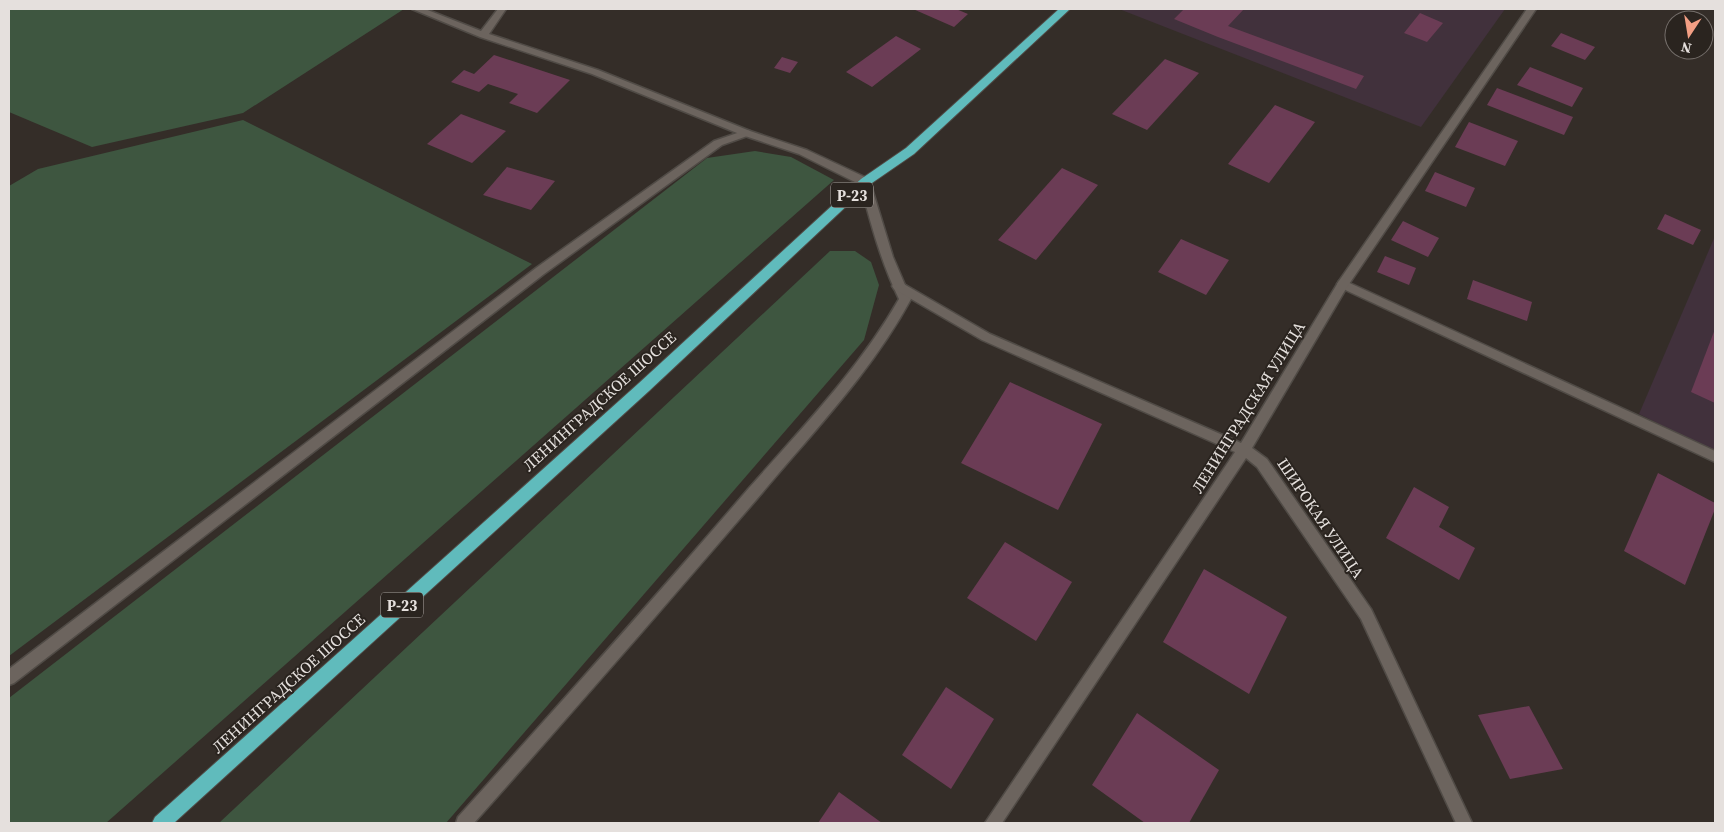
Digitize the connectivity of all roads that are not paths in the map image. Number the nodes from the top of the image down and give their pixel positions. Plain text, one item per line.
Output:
1 (417, 9) edge
2 (502, 9) edge
3 (1065, 9) edge
4 (1532, 9) edge
5 (483, 35) junction
6 (746, 133) junction
7 (865, 182) junction
8 (1343, 284) junction
9 (898, 286) junction
10 (1244, 450) junction
11 (1715, 457) edge
12 (9, 678) edge
13 (161, 823) edge
14 (464, 823) edge
15 (993, 823) edge
16 (1464, 823) edge

1 - 5 street
2 - 5 street
3 - 7 highway, ЛЕНИНГРАДСКОЕ ШОССЕ / Р-23
4 - 8 street, ЛЕНИНГРАДСКАЯ УЛИЦА
5 - 6 street
6 - 7 street
6 - 12 street
7 - 9 street
7 - 13 highway, ЛЕНИНГРАДСКОЕ ШОССЕ / Р-23
8 - 10 street, ЛЕНИНГРАДСКАЯ УЛИЦА
8 - 11 street
9 - 10 street, ШИРОКАЯ УЛИЦА
9 - 14 street
10 - 15 street, ЛЕНИНГРАДСКАЯ УЛИЦА
10 - 16 street, ШИРОКАЯ УЛИЦА

